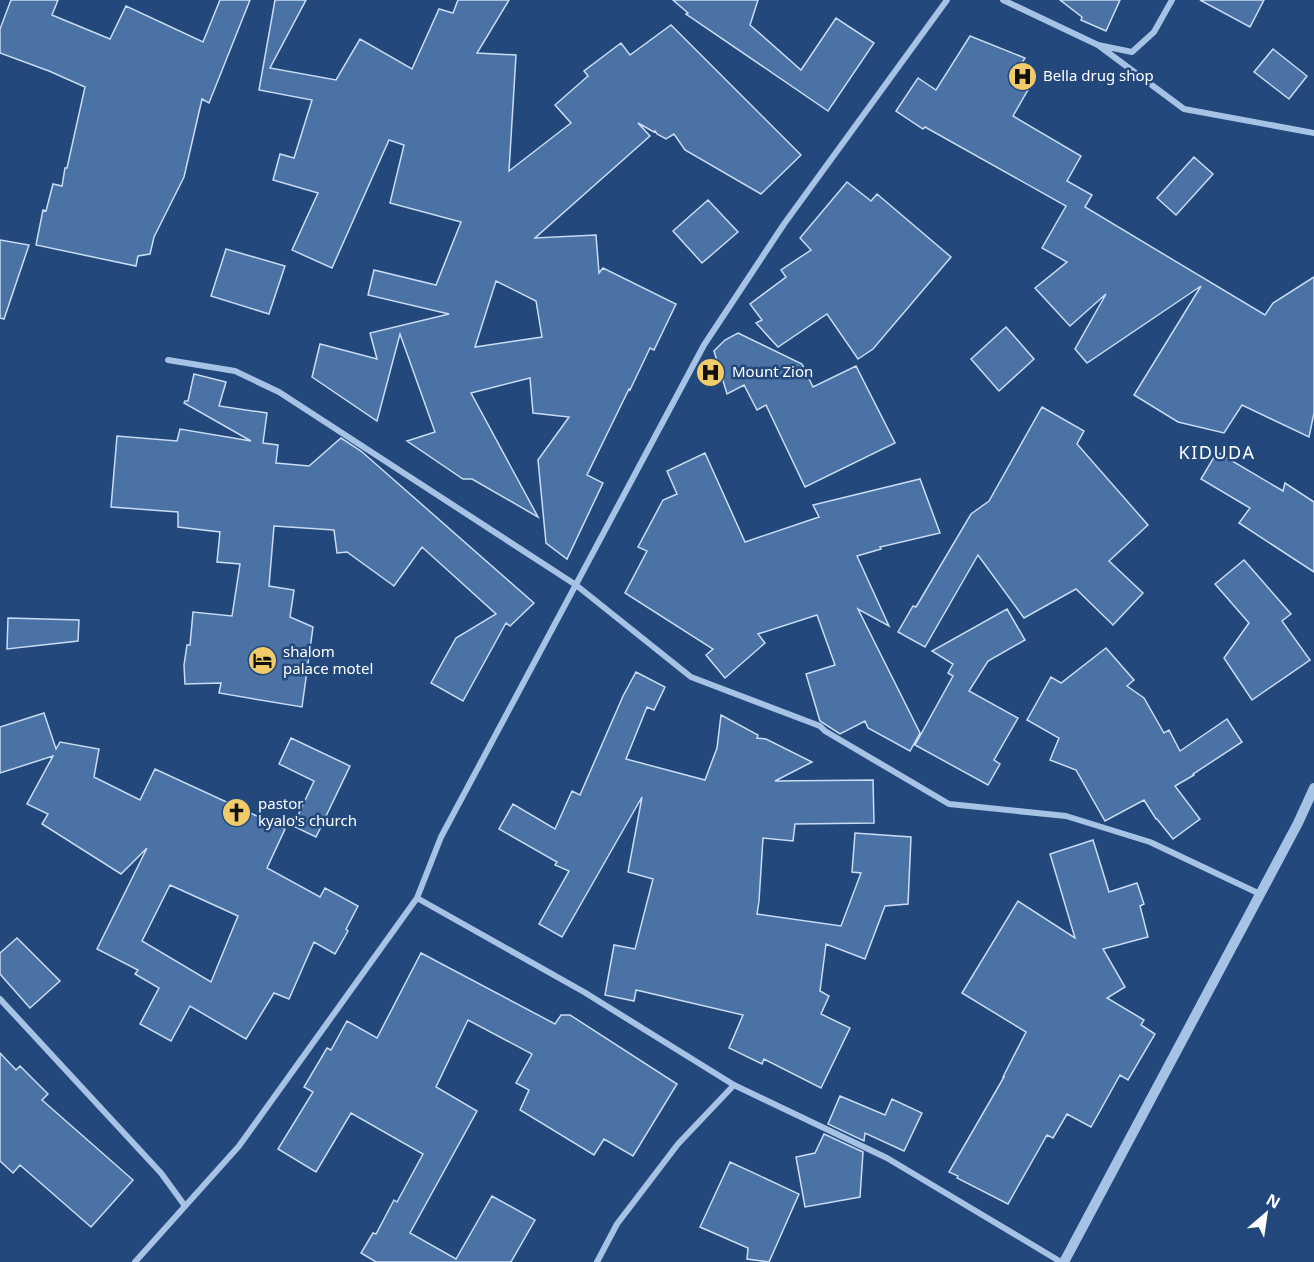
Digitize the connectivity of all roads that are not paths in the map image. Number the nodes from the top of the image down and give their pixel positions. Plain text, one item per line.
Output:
1 (947, 0) edge
2 (1003, 0) edge
3 (1172, 0) edge
4 (1098, 45) junction
5 (1314, 133) edge
6 (168, 360) dead end
7 (576, 585) junction
8 (1314, 788) edge
9 (1260, 894) junction
10 (417, 898) junction
11 (0, 999) edge
12 (734, 1085) junction
13 (185, 1206) junction
14 (135, 1262) edge
15 (597, 1262) edge
16 (1063, 1262) edge

1 - 7 street
2 - 4 street
3 - 4 street
4 - 5 street
6 - 7 street
7 - 9 street
7 - 10 street
8 - 9 street
9 - 16 street
10 - 12 street
10 - 13 street
11 - 13 street
12 - 15 street
12 - 16 street
13 - 14 street

